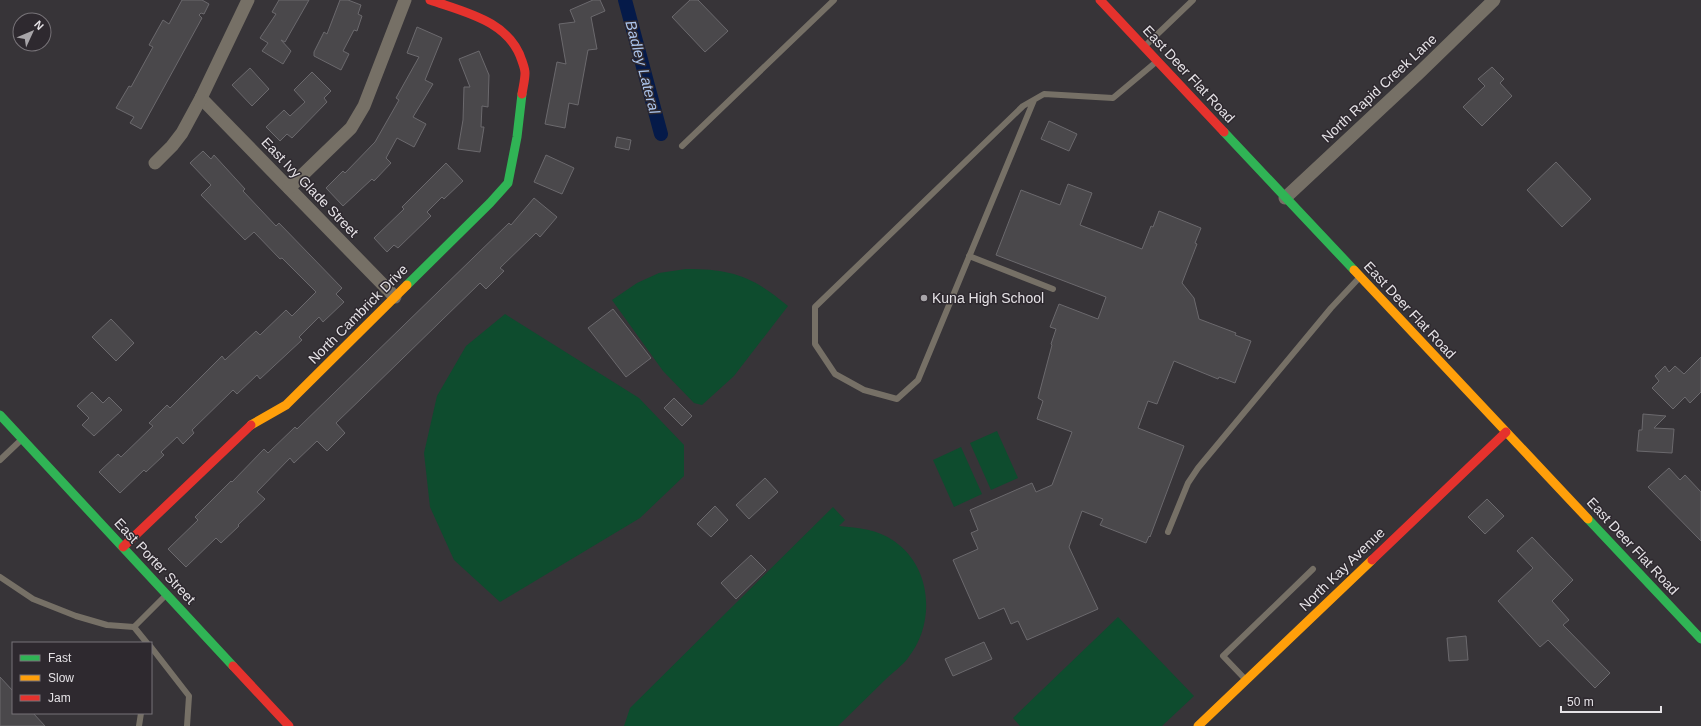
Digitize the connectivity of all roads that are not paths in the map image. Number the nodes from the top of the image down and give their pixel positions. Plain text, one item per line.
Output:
1 (248, 0) edge
2 (405, 0) edge
3 (430, 0) edge
4 (834, 0) edge
5 (1100, 0) edge
6 (1193, 0) edge
7 (1494, 0) edge
8 (1144, 47) junction
9 (1157, 61) junction
10 (201, 98) junction
11 (1034, 100) junction
12 (682, 146) dead end
13 (156, 163) dead end
14 (289, 188) junction
15 (1285, 198) junction
16 (969, 256) junction
17 (1360, 277) junction
18 (1053, 289) dead end
19 (395, 297) junction
20 (0, 415) edge
21 (1506, 432) junction
22 (23, 439) junction
23 (0, 460) edge
24 (1168, 532) dead end
25 (123, 547) junction
26 (1313, 569) dead end
27 (0, 577) edge
28 (167, 595) junction
29 (134, 627) junction
30 (1701, 639) edge
31 (146, 642) edge
32 (152, 649) edge
33 (1246, 680) junction
34 (140, 714) edge
35 (139, 726) edge
36 (187, 726) edge
37 (289, 726) edge
38 (1198, 726) edge

1 - 10 street
2 - 14 street
3 - 19 street, North Cambrick Drive
4 - 12 lane
5 - 8 street, East Deer Flat Road
6 - 8 lane
7 - 15 street, North Rapid Creek Lane
8 - 9 street, East Deer Flat Road
9 - 11 lane
9 - 15 street, East Deer Flat Road
10 - 13 street
10 - 14 street, East Ivy Glade Street
11 - 16 lane
11 - 16 lane
14 - 19 street, East Ivy Glade Street
15 - 17 street, East Deer Flat Road
16 - 18 lane
17 - 21 street, East Deer Flat Road
17 - 24 lane
19 - 25 street, North Cambrick Drive
20 - 22 street, East Porter Street
21 - 30 street, East Deer Flat Road
21 - 33 street, North Kay Avenue
22 - 23 lane
22 - 25 street, East Porter Street
25 - 28 street, East Porter Street
26 - 33 lane
27 - 29 lane
28 - 29 lane
28 - 37 street, East Porter Street
29 - 31 lane
32 - 36 lane
33 - 38 street, North Kay Avenue
34 - 35 lane

